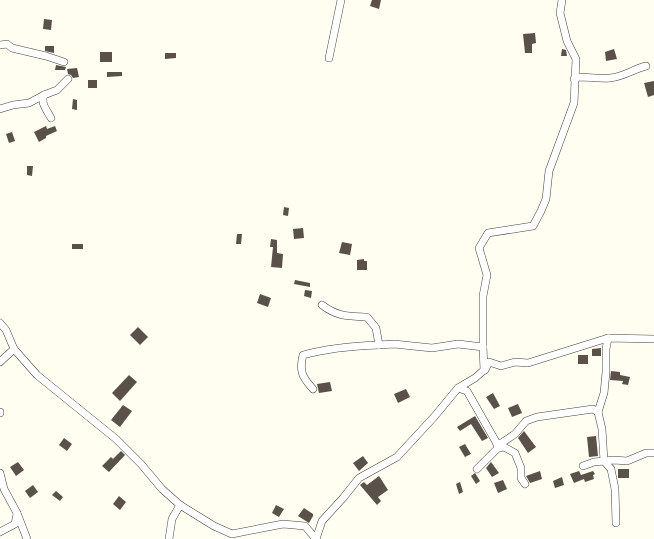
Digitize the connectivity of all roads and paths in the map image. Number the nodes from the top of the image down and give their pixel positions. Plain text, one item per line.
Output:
1 (342, 0) edge
2 (562, 0) edge
3 (0, 45) edge
4 (329, 58) dead end
5 (64, 62) dead end
6 (646, 66) dead end
7 (68, 79) dead end
8 (574, 79) junction
9 (44, 95) junction
10 (0, 109) edge
11 (50, 118) dead end
12 (322, 304) dead end
13 (0, 323) edge
14 (608, 338) junction
15 (654, 339) edge
16 (379, 345) junction
17 (483, 347) junction
18 (14, 349) junction
19 (0, 362) edge
20 (484, 370) junction
21 (458, 388) junction
22 (313, 389) dead end
23 (598, 412) junction
24 (498, 448) junction
25 (654, 453) edge
26 (604, 461) junction
27 (583, 466) dead end
28 (477, 469) dead end
29 (0, 473) edge
30 (525, 484) dead end
31 (180, 505) junction
32 (17, 513) junction
33 (616, 522) dead end
34 (0, 532) edge
35 (27, 539) edge
36 (169, 539) edge

1 - 4 street
2 - 8 street
3 - 5 street
6 - 8 street
7 - 9 street
8 - 17 street
9 - 10 street
9 - 11 street
12 - 16 street
13 - 18 street
14 - 15 street
14 - 20 street
14 - 23 street
16 - 17 street
16 - 22 street
17 - 20 street
18 - 19 street
18 - 31 street
20 - 21 street
21 - 24 street
21 - 31 street
23 - 24 street
23 - 26 street
24 - 28 street
24 - 30 street
25 - 26 street
26 - 27 street
26 - 33 street
29 - 32 street
31 - 36 street
32 - 34 street
32 - 35 street

